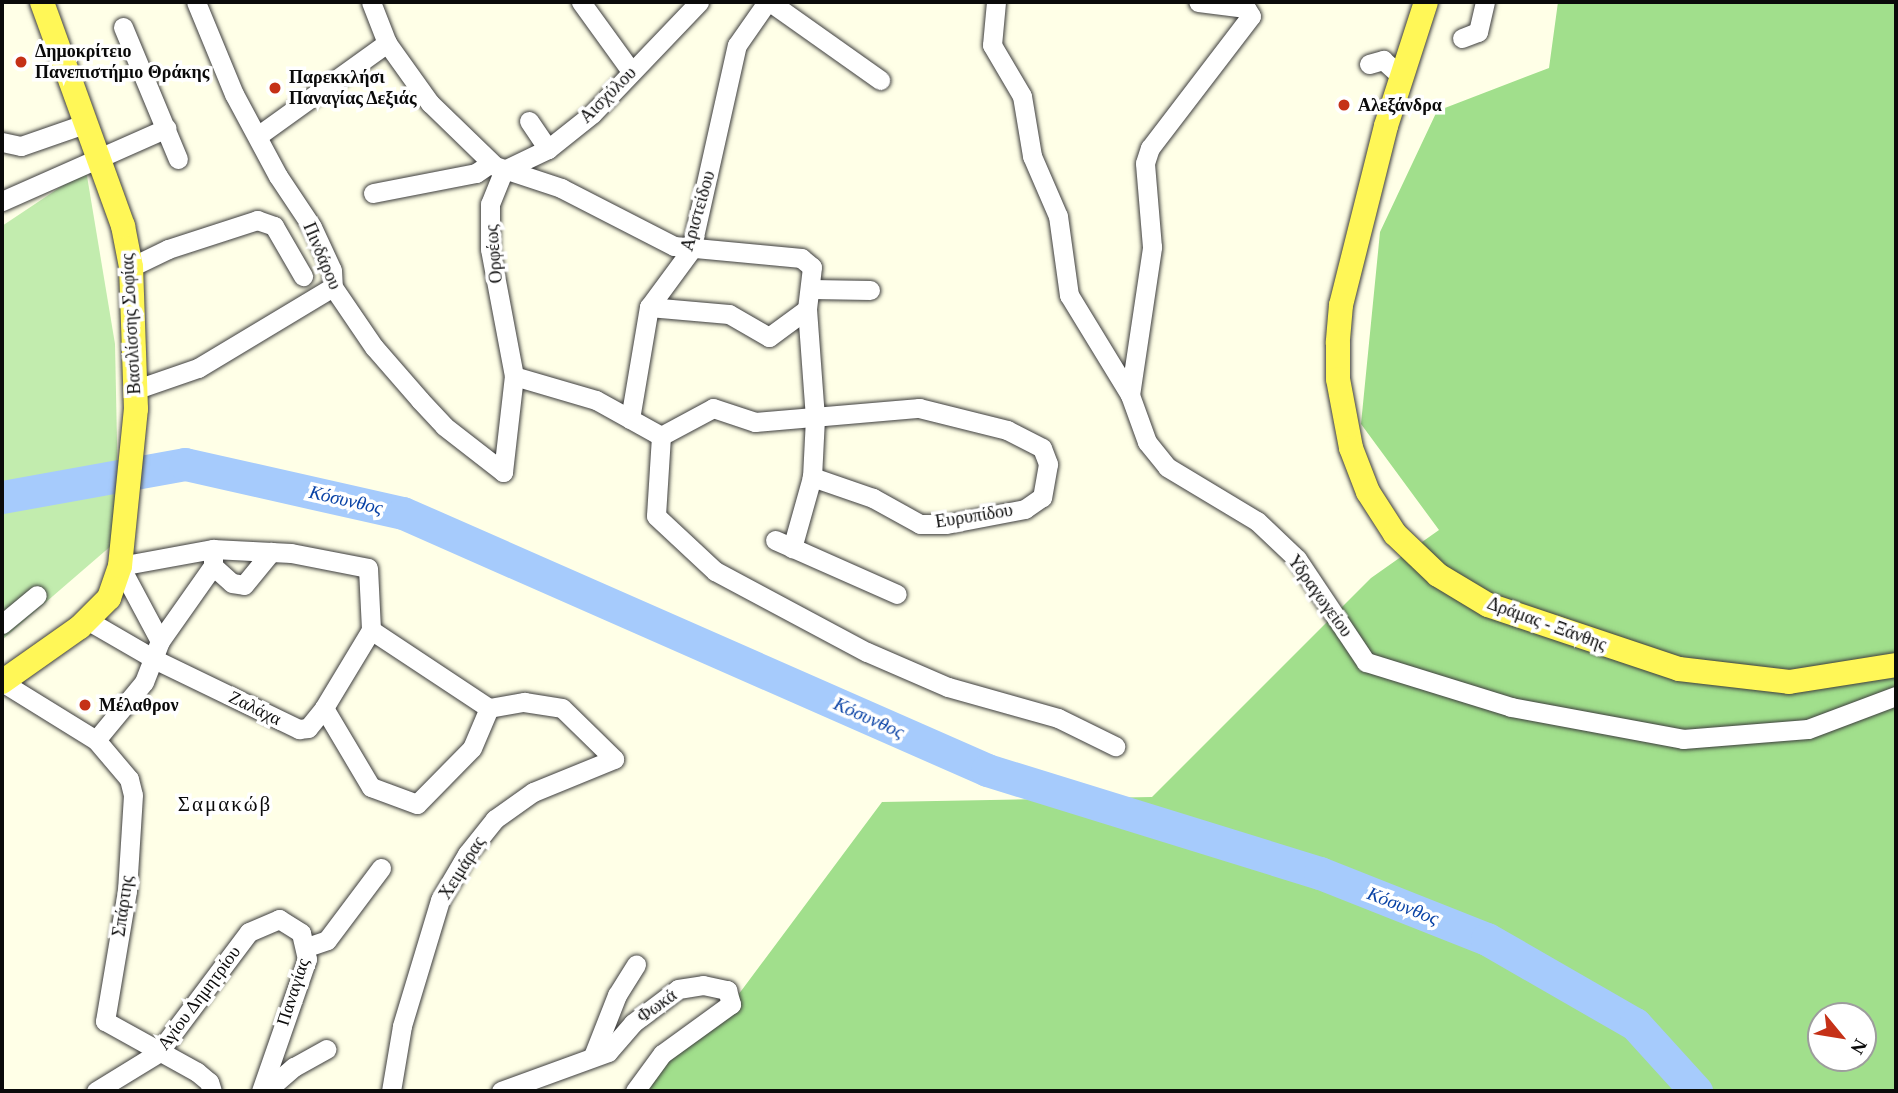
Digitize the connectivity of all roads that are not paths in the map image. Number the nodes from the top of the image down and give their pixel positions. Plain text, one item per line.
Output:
1 (42, 2) edge
2 (196, 2) edge
3 (372, 2) edge
4 (581, 2) edge
5 (699, 2) edge
6 (769, 2) edge
7 (996, 2) edge
8 (1198, 2) edge
9 (1426, 2) edge
10 (1485, 2) edge
11 (123, 27) dead end
12 (1462, 38) dead end
13 (387, 43) junction
14 (1369, 64) dead end
15 (631, 71) junction
16 (1402, 77) junction
17 (880, 80) dead end
18 (529, 121) dead end
19 (87, 122) junction
20 (167, 128) junction
21 (259, 135) junction
22 (2, 142) edge
23 (548, 149) junction
24 (100, 156) junction
25 (178, 159) dead end
26 (498, 167) junction
27 (373, 193) dead end
28 (2, 201) edge
29 (691, 250) junction
30 (131, 267) junction
31 (303, 276) dead end
32 (333, 287) junction
33 (812, 289) junction
34 (870, 290) dead end
35 (649, 307) junction
36 (807, 309) junction
37 (514, 376) junction
38 (1130, 395) junction
39 (136, 399) junction
40 (815, 418) junction
41 (630, 419) junction
42 (661, 436) junction
43 (503, 472) joint
44 (812, 477) junction
45 (271, 552) junction
46 (213, 557) junction
47 (120, 566) junction
48 (897, 594) dead end
49 (37, 595) dead end
50 (87, 620) junction
51 (2, 624) edge
52 (371, 630) junction
53 (158, 651) junction
54 (1896, 665) edge
55 (2, 682) edge
56 (1896, 696) edge
57 (324, 708) junction
58 (489, 708) junction
59 (96, 740) junction
60 (1115, 746) dead end
61 (381, 868) dead end
62 (263, 922) joint
63 (307, 947) junction
64 (636, 965) dead end
65 (326, 1049) dead end
66 (158, 1053) junction
67 (593, 1056) junction
68 (96, 1091) edge
69 (212, 1091) edge
70 (261, 1091) edge
71 (266, 1091) edge
72 (391, 1091) edge
73 (501, 1091) edge
74 (635, 1091) edge

1 - 19 main road, Βασιλίσσης Σοφίας
2 - 21 street, Πινδάρου
3 - 13 street
4 - 15 street
5 - 15 street, Αισχύλου
6 - 17 street
6 - 29 street, Αριστείδου
7 - 38 street, Υδραγωγείου
8 - 38 street
9 - 16 main road, Δράμας - Ξάνθης
10 - 12 street
11 - 20 street
13 - 21 street
13 - 26 street
14 - 16 street
15 - 23 street, Αισχύλου
16 - 54 main road, Δράμας - Ξάνθης
18 - 23 street
19 - 22 street
19 - 24 main road, Βασιλίσσης Σοφίας
20 - 24 street
20 - 25 street
21 - 32 street, Πινδάρου
23 - 26 street, Αισχύλου
24 - 28 street
24 - 30 main road, Βασιλίσσης Σοφίας
26 - 27 street, Αισχύλου
26 - 29 street
26 - 37 street, Ορφέως
29 - 33 street
29 - 35 street, Αριστείδου
30 - 31 street
30 - 39 main road, Βασιλίσσης Σοφίας
32 - 39 street
32 - 43 street, Πινδάρου
33 - 34 street
33 - 36 street
35 - 36 street
35 - 41 street, Αριστείδου
36 - 40 street
37 - 41 street
37 - 43 street, Ορφέως
38 - 56 street, Υδραγωγείου
39 - 47 main road, Βασιλίσσης Σοφίας
40 - 42 street, Ευρυπίδου
40 - 44 street
40 - 44 street, Ευρυπίδου
41 - 42 street
42 - 60 street
44 - 48 street
45 - 46 street
45 - 46 street
45 - 52 street
46 - 47 street
46 - 53 street
47 - 50 main road
47 - 53 street
49 - 51 street
50 - 53 street
50 - 55 main road
52 - 57 street
52 - 58 street
53 - 57 street, Ζαλάχα
53 - 59 street
55 - 59 street, Σπάρτης
57 - 58 street
58 - 72 street, Χειμάρας
59 - 66 street, Σπάρτης
61 - 63 street
62 - 63 street, Παναγίας
62 - 66 street, Αγίου Δημητρίου
63 - 70 street, Παναγίας
64 - 67 street
65 - 71 street
66 - 68 street, Αγίου Δημητρίου
66 - 69 street
67 - 73 street, Φωκά
67 - 74 street, Φωκά

